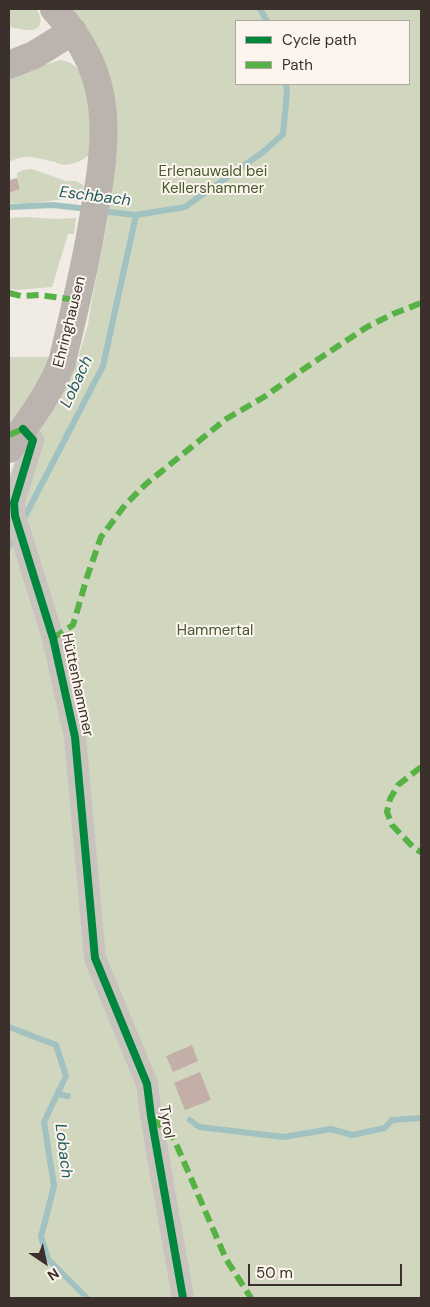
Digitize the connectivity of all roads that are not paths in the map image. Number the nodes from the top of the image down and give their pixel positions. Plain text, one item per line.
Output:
1 (54, 9) edge
2 (73, 31) junction
3 (9, 65) edge
4 (16, 439) edge
5 (95, 958) joint
6 (183, 1298) edge

1 - 2 main road, Ehringhausen
2 - 3 main road
2 - 4 main road, Ehringhausen
4 - 5 street, Hüttenhammer
5 - 6 street, Tyrol

